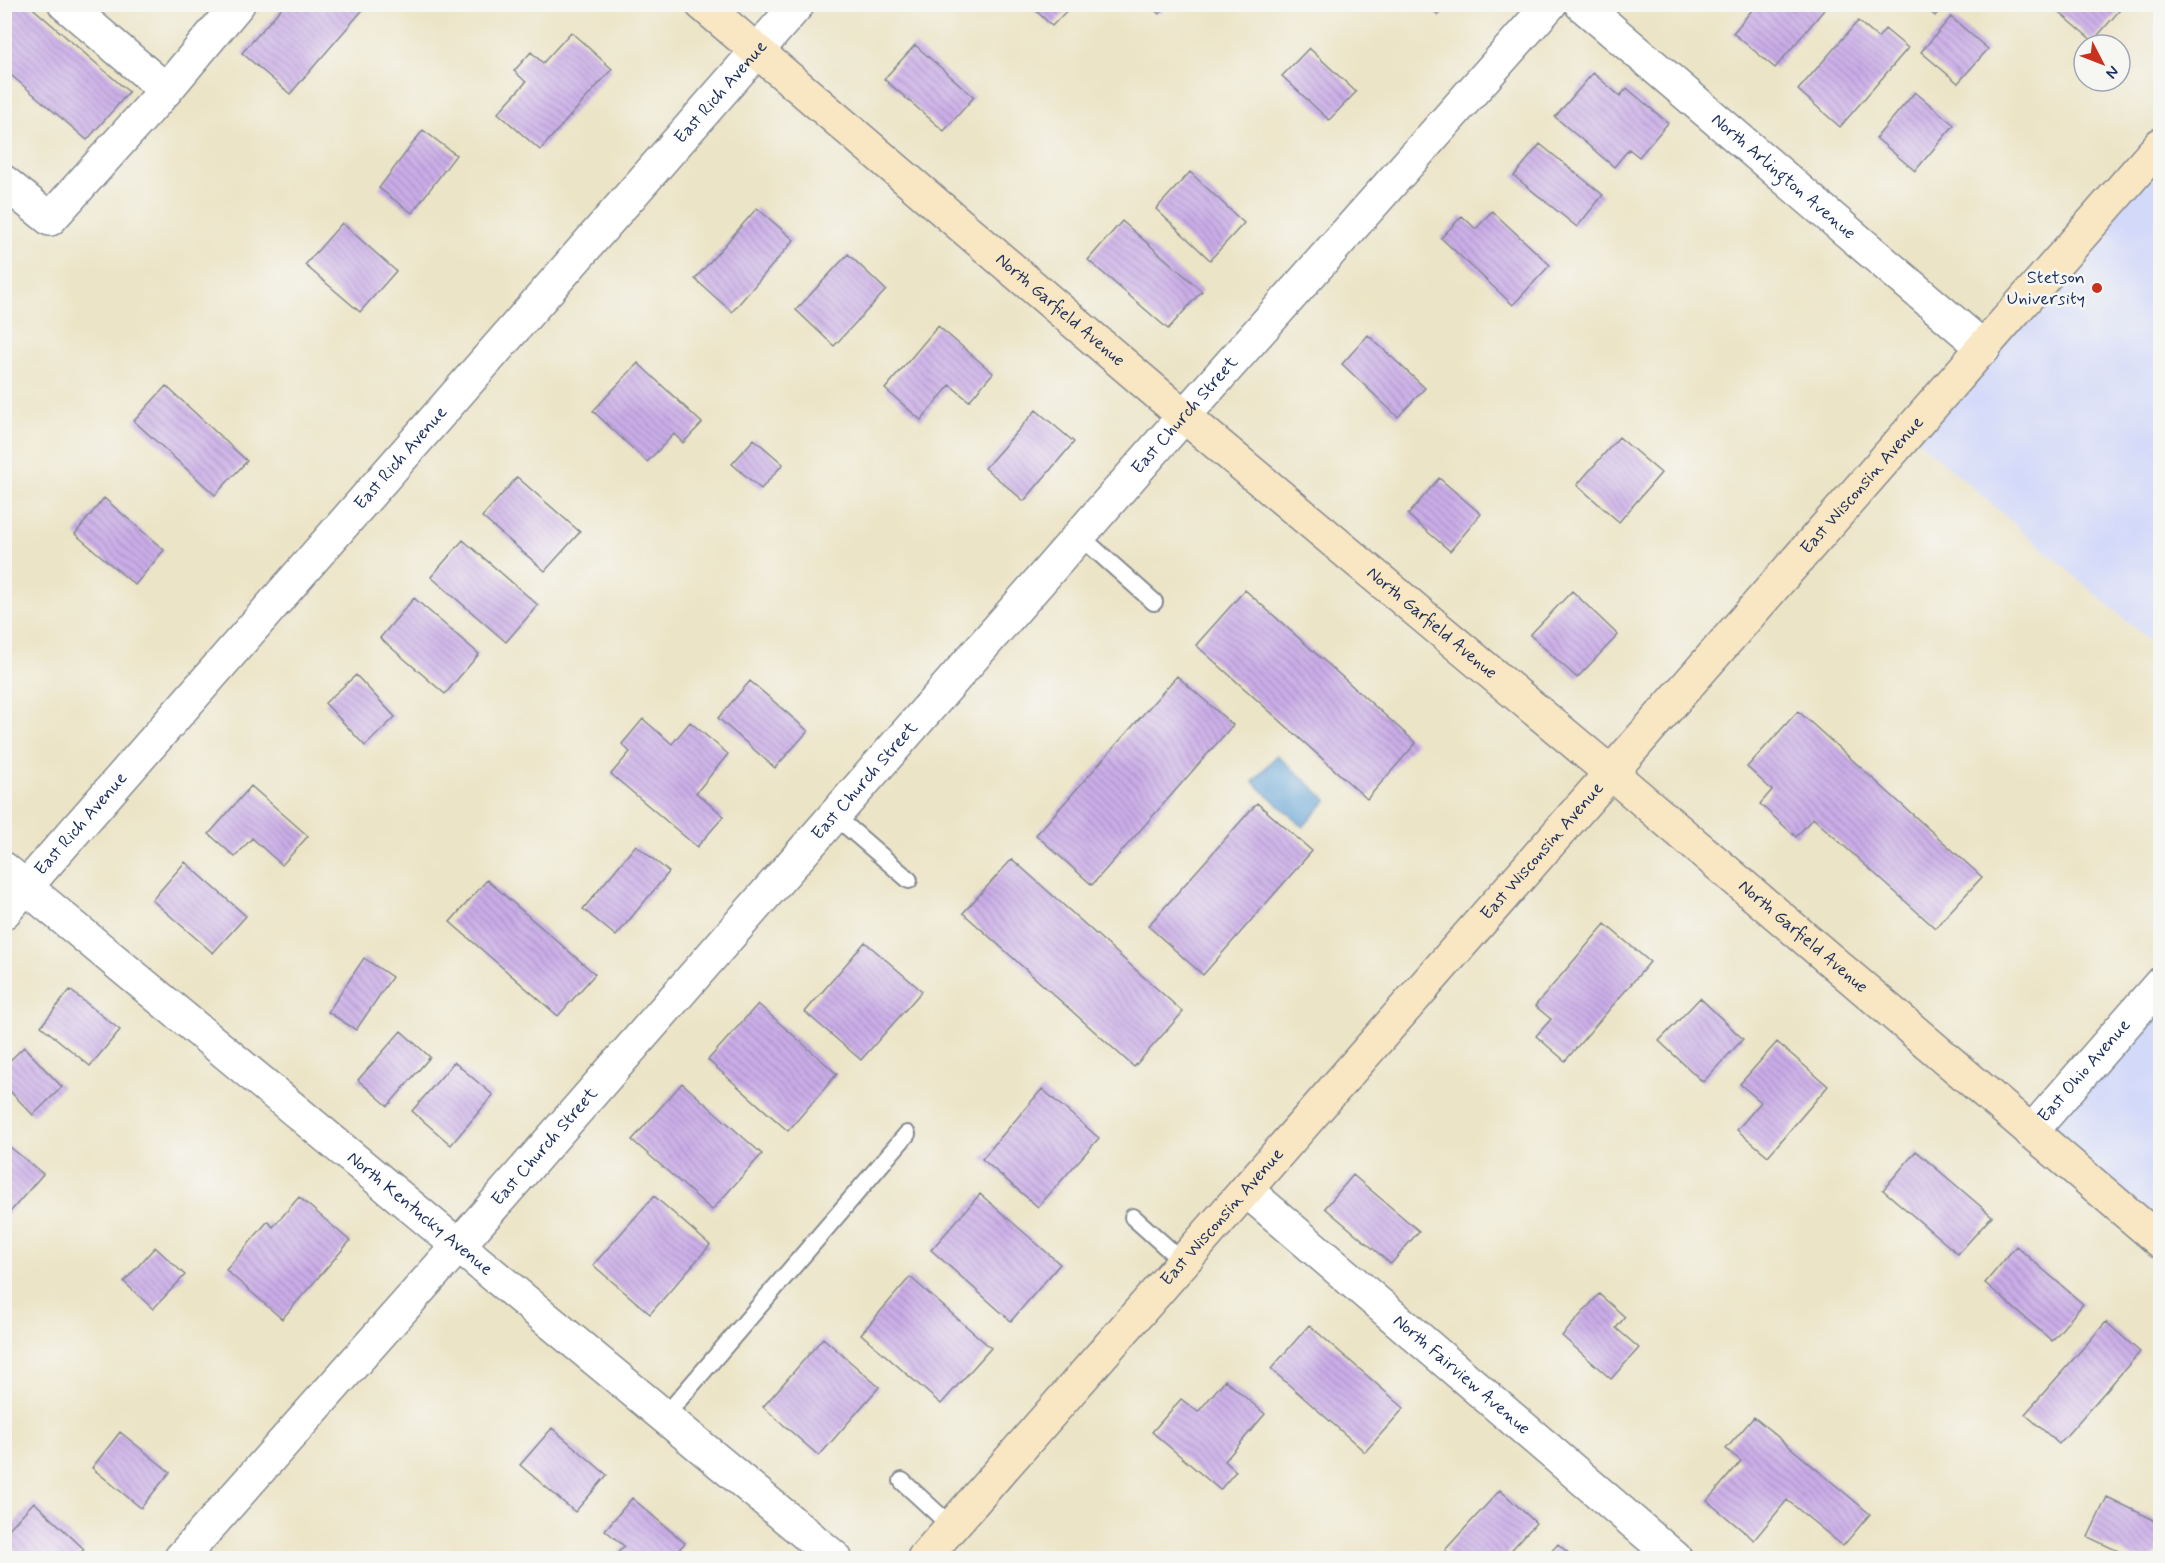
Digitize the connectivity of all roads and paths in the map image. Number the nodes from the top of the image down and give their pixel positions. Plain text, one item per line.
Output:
1 (65, 4) edge
2 (238, 4) edge
3 (702, 4) edge
4 (798, 4) edge
5 (1550, 4) edge
6 (1581, 4) edge
7 (757, 50) junction
8 (166, 90) junction
9 (2160, 145) edge
10 (4, 182) edge
11 (1984, 348) junction
12 (1184, 416) junction
13 (1079, 535) junction
14 (1154, 602) dead end
15 (1610, 773) junction
16 (834, 815) junction
17 (16, 878) edge
18 (909, 880) dead end
19 (4, 912) edge
20 (2160, 984) edge
21 (2031, 1132) junction
22 (907, 1134) dead end
23 (1246, 1190) junction
24 (1133, 1217) dead end
25 (2160, 1241) edge
26 (458, 1246) junction
27 (1182, 1262) junction
28 (664, 1417) junction
29 (902, 1481) dead end
30 (952, 1527) junction
31 (181, 1558) edge
32 (835, 1558) edge
33 (924, 1558) edge
34 (1675, 1558) edge

1 - 8 street
2 - 8 street
3 - 7 street, North Garfield Avenue
4 - 7 street, East Rich Avenue
5 - 12 street, East Church Street
6 - 11 street, North Arlington Avenue
7 - 12 street, North Garfield Avenue
7 - 17 street, East Rich Avenue
8 - 10 street
9 - 11 street, East Wisconsin Avenue
11 - 15 street, East Wisconsin Avenue
12 - 13 street, East Church Street
12 - 15 street, North Garfield Avenue
13 - 14 lane
13 - 16 street, East Church Street
15 - 21 street, North Garfield Avenue
15 - 23 street, East Wisconsin Avenue
16 - 18 lane
16 - 26 street, East Church Street
17 - 19 street, East Rich Avenue
17 - 26 street, North Kentucky Avenue
20 - 21 street, East Ohio Avenue
21 - 25 street, North Garfield Avenue
22 - 28 lane
23 - 27 street, East Wisconsin Avenue
23 - 34 street, North Fairview Avenue
24 - 27 lane
26 - 28 street, North Kentucky Avenue
26 - 31 street, East Church Street
27 - 30 street, East Wisconsin Avenue
28 - 32 street, North Kentucky Avenue
29 - 30 lane
30 - 33 street, East Wisconsin Avenue

